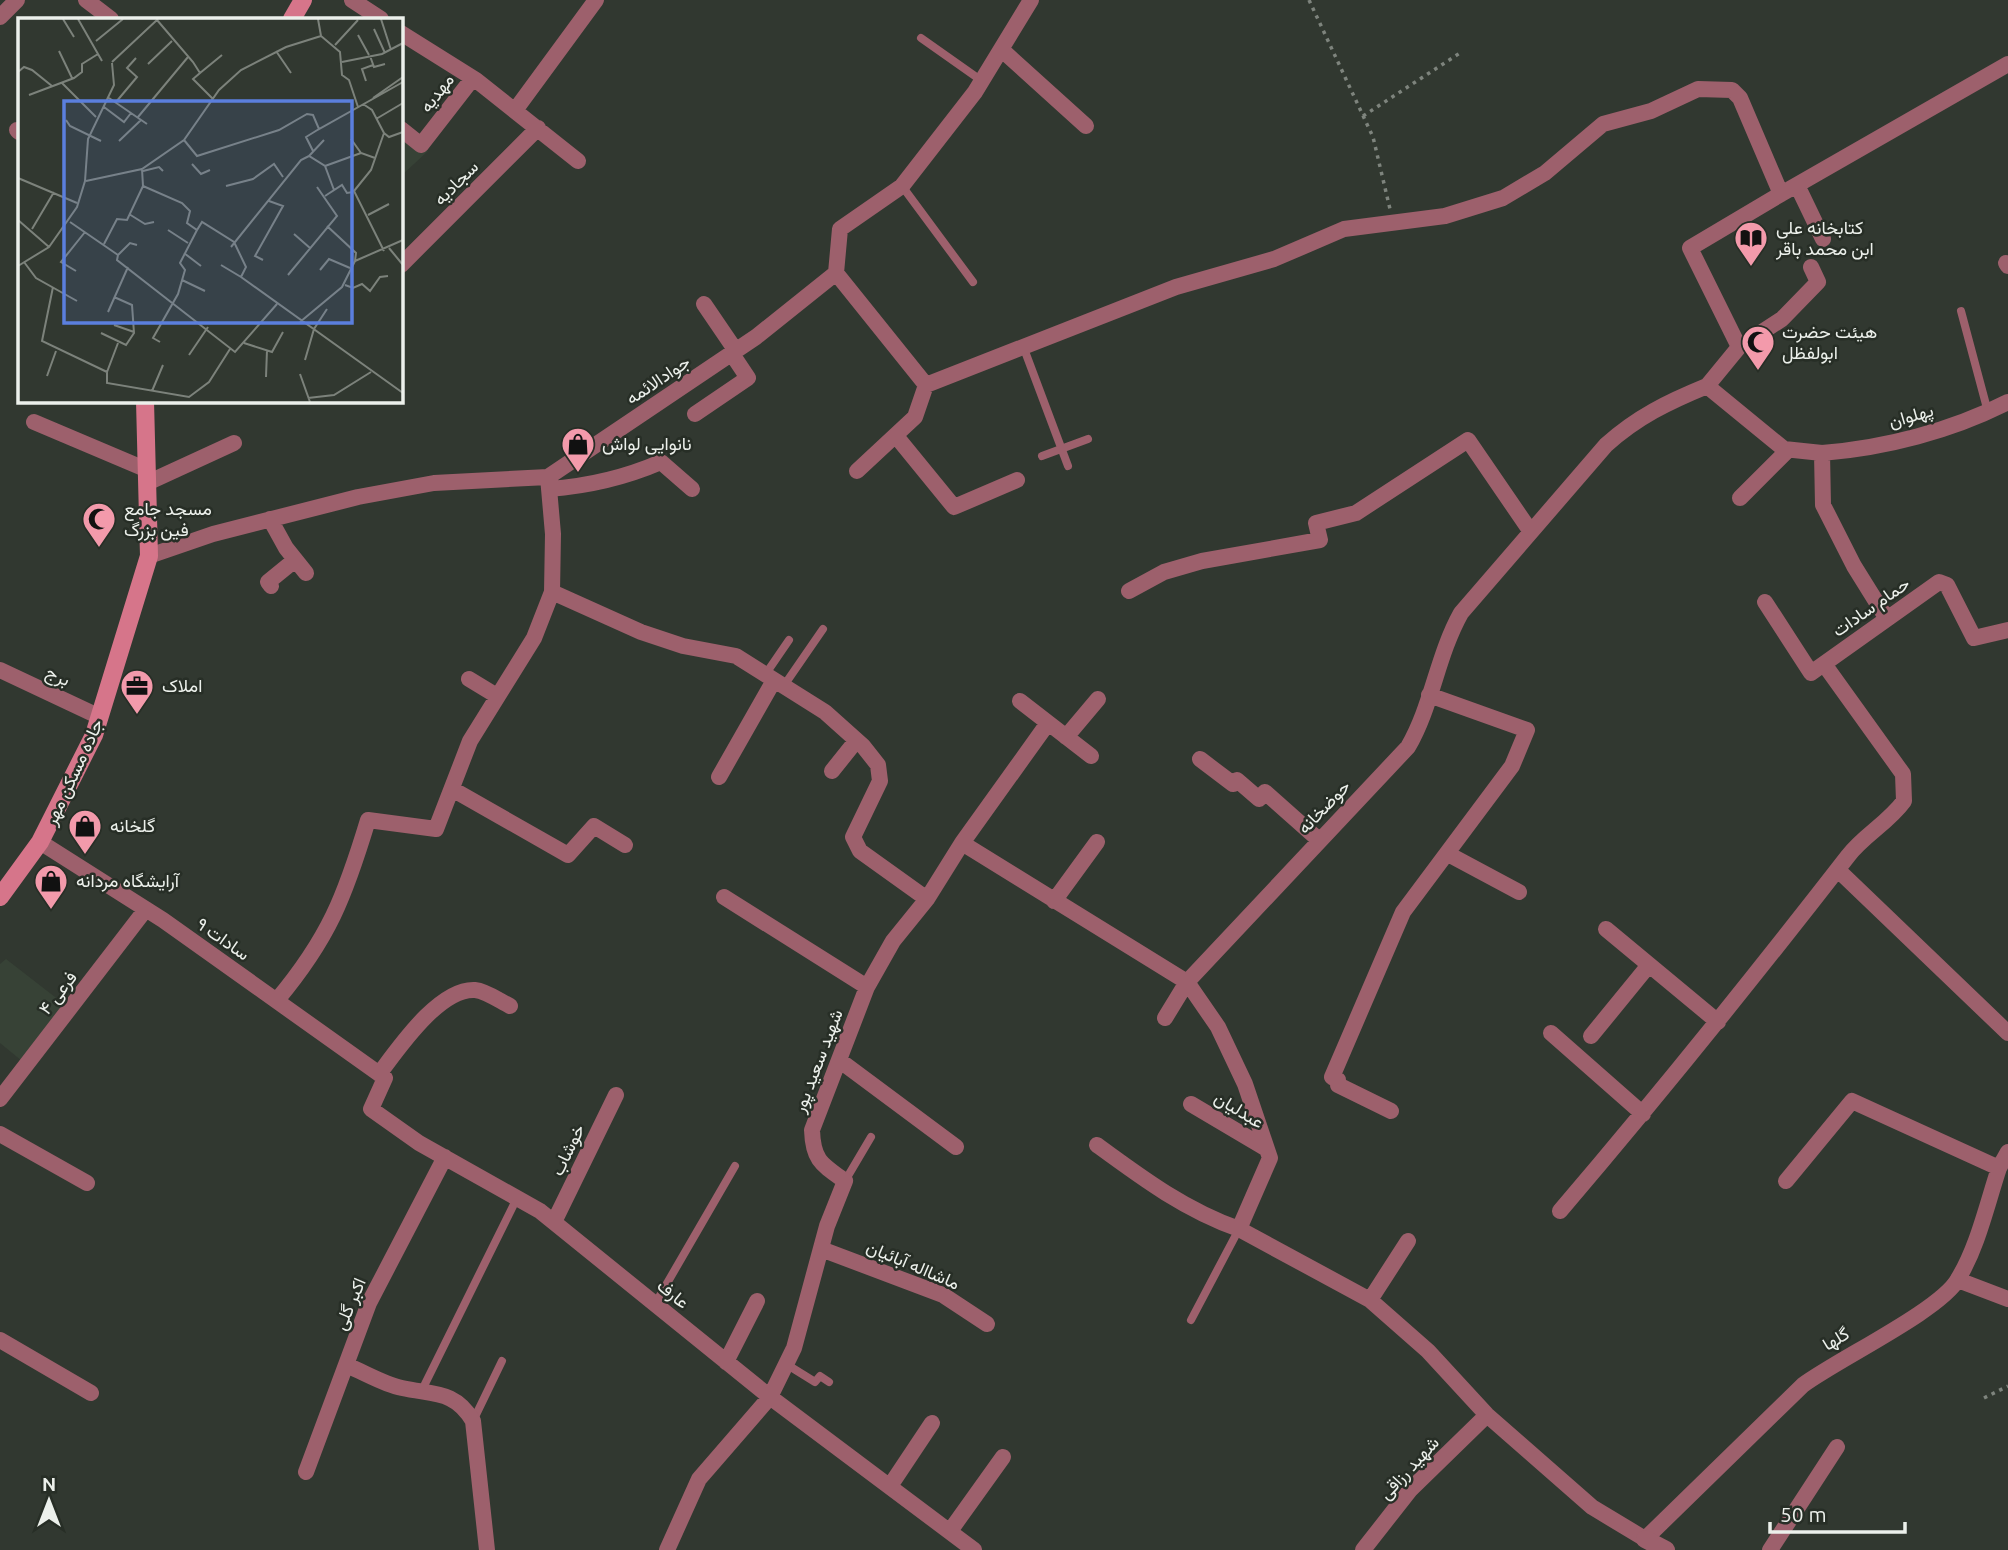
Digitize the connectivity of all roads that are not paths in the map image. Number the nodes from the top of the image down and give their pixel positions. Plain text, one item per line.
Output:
1 (17, 0) edge
2 (86, 0) edge
3 (303, 0) edge
4 (597, 0) edge
5 (1031, 0) edge
6 (360, 2) edge
7 (0, 17) edge
8 (110, 18) edge
9 (293, 18) edge
10 (380, 18) edge
11 (402, 34) edge
12 (921, 38) dead end
13 (1002, 50) junction
14 (2008, 64) edge
15 (473, 78) junction
16 (982, 81) junction
17 (516, 109) junction
18 (1086, 126) dead end
19 (538, 128) junction
20 (402, 130) edge
21 (578, 161) dead end
22 (1797, 185) junction
23 (902, 186) junction
24 (1781, 194) junction
25 (1823, 239) dead end
26 (402, 264) edge
27 (1811, 267) dead end
28 (836, 273) junction
29 (973, 282) dead end
30 (704, 304) dead end
31 (1961, 311) dead end
32 (1023, 346) junction
33 (1739, 347) junction
34 (734, 352) junction
35 (926, 385) junction
36 (1707, 386) junction
37 (145, 402) edge
38 (2008, 402) edge
39 (1988, 412) junction
40 (695, 414) dead end
41 (34, 422) dead end
42 (896, 436) junction
43 (1088, 439) dead end
44 (234, 443) dead end
45 (1062, 448) junction
46 (1788, 450) junction
47 (1822, 453) junction
48 (1042, 456) dead end
49 (1069, 466) dead end
50 (857, 471) dead end
51 (146, 476) junction
52 (1017, 480) dead end
53 (548, 483) junction
54 (692, 489) dead end
55 (1740, 498) dead end
56 (270, 519) junction
57 (1531, 532) junction
58 (149, 556) junction
59 (271, 586) dead end
60 (552, 592) junction
61 (1129, 592) dead end
62 (1765, 602) dead end
63 (1887, 619) junction
64 (823, 629) dead end
65 (2008, 631) edge
66 (789, 640) dead end
67 (1824, 664) junction
68 (0, 670) edge
69 (469, 679) dead end
70 (774, 682) junction
71 (1429, 695) junction
72 (497, 696) junction
73 (1098, 699) dead end
74 (1020, 701) dead end
75 (100, 717) junction
76 (1048, 723) junction
77 (1066, 737) junction
78 (856, 741) junction
79 (1091, 756) dead end
80 (1200, 759) dead end
81 (832, 771) dead end
82 (719, 777) dead end
83 (452, 789) junction
84 (1319, 840) junction
85 (40, 842) junction
86 (1097, 842) dead end
87 (962, 843) junction
88 (625, 845) dead end
89 (1448, 854) junction
90 (1838, 870) junction
91 (1519, 892) dead end
92 (0, 897) edge
93 (724, 897) dead end
94 (927, 899) junction
95 (1054, 901) junction
96 (146, 909) junction
97 (1605, 929) dead end
98 (1649, 965) junction
99 (1187, 982) junction
100 (867, 987) junction
101 (277, 1000) junction
102 (510, 1006) dead end
103 (1165, 1018) dead end
104 (1718, 1022) junction
105 (1551, 1033) dead end
106 (2008, 1033) edge
107 (1591, 1037) dead end
108 (839, 1060) junction
109 (379, 1074) junction
110 (616, 1096) dead end
111 (0, 1099) edge
112 (1191, 1104) dead end
113 (1391, 1111) dead end
114 (1643, 1114) junction
115 (0, 1134) edge
116 (870, 1138) dead end
117 (1097, 1145) dead end
118 (956, 1147) dead end
119 (1268, 1149) junction
120 (2008, 1153) edge
121 (444, 1157) junction
122 (735, 1166) dead end
123 (1999, 1168) junction
124 (845, 1181) junction
125 (1786, 1181) dead end
126 (87, 1183) dead end
127 (517, 1198) junction
128 (1560, 1211) dead end
129 (554, 1222) junction
130 (1239, 1229) junction
131 (1408, 1241) dead end
132 (821, 1249) junction
133 (1958, 1280) junction
134 (2008, 1299) edge
135 (1370, 1300) junction
136 (757, 1301) dead end
137 (655, 1304) junction
138 (1191, 1320) dead end
139 (986, 1324) dead end
140 (0, 1340) edge
141 (502, 1361) dead end
142 (726, 1362) junction
143 (786, 1364) junction
144 (346, 1365) junction
145 (829, 1382) dead end
146 (422, 1390) junction
147 (91, 1393) dead end
148 (770, 1397) junction
149 (1487, 1415) junction
150 (473, 1421) junction
151 (932, 1423) dead end
152 (1837, 1447) dead end
153 (1003, 1457) dead end
154 (306, 1472) dead end
155 (890, 1486) junction
156 (950, 1531) junction
157 (1645, 1539) junction
158 (486, 1550) edge
159 (667, 1550) edge
160 (974, 1550) edge
161 (1363, 1550) edge
162 (1666, 1550) edge
163 (1770, 1550) edge

1 - 7 street
2 - 8 street
3 - 9 main road
4 - 17 street
5 - 13 street
6 - 10 street
11 - 15 street
12 - 16 lane
13 - 16 street
13 - 18 street
14 - 22 street
15 - 17 street
15 - 20 street, مهدیه
16 - 23 street
17 - 19 street
19 - 21 street
19 - 26 street, سجادیه
22 - 24 street
22 - 25 street
23 - 28 street
23 - 29 lane
24 - 32 street
24 - 33 street
27 - 33 street
28 - 34 street, جوادالائمه
28 - 35 street
30 - 34 street
31 - 39 lane
32 - 35 street
32 - 45 lane
33 - 36 street
34 - 40 street
34 - 53 street, جوادالائمه
35 - 42 street
36 - 46 street
36 - 57 street, حوضخانه
37 - 51 main road, جاده مسکن مهر
38 - 39 street, پهلوان
39 - 47 street, پهلوان
41 - 51 street
42 - 50 street
42 - 52 street
43 - 45 lane
44 - 51 street
45 - 48 lane
45 - 49 lane
46 - 47 street, پهلوان
46 - 55 street
47 - 63 street
51 - 58 main road, جاده مسکن مهر
53 - 54 street
53 - 56 street
53 - 60 street
56 - 58 street
56 - 59 street
57 - 61 street
57 - 71 street, حوضخانه
58 - 75 main road, جاده مسکن مهر
60 - 70 street
60 - 72 street
62 - 67 street
63 - 65 street, حمام سادات
63 - 67 street, حمام سادات
64 - 70 lane
66 - 70 lane
67 - 90 street
68 - 75 street, برج
69 - 72 street
70 - 78 street
70 - 82 street
71 - 84 street, حوضخانه
71 - 89 street
72 - 83 street
73 - 77 street
74 - 76 street
75 - 85 main road, جاده مسکن مهر
76 - 77 street
76 - 87 street, شهید سعید پور
77 - 79 street
78 - 81 street
78 - 94 street
80 - 84 street
83 - 88 street
83 - 101 street
84 - 99 street, حوضخانه
85 - 92 main road, جاده مسکن مهر
85 - 96 street, سادات ۹
86 - 95 street
87 - 94 street, شهید سعید پور
87 - 95 street
89 - 91 street
89 - 113 street
90 - 104 street
90 - 106 street
93 - 100 street
94 - 100 street, شهید سعید پور
95 - 99 street
96 - 101 street, سادات ۹
96 - 111 street, فرعی ۴
97 - 98 street
98 - 104 street
98 - 107 street
99 - 103 street, حوضخانه
99 - 119 street
100 - 108 street, شهید سعید پور
101 - 109 street, سادات ۹
102 - 109 street
104 - 114 street
105 - 114 street
108 - 118 street
108 - 124 street, شهید سعید پور
109 - 121 street, عارف
110 - 129 street, خوشاب
112 - 119 street, عبدلیان
114 - 128 street
115 - 126 street
116 - 124 lane
117 - 130 street
119 - 130 street
120 - 123 street, گلها
121 - 127 street, عارف
121 - 144 street, اکبر گلی
122 - 137 lane
123 - 125 street
123 - 133 street, گلها
124 - 132 street
127 - 129 street, عارف
127 - 146 lane
129 - 137 street, عارف
130 - 135 street
130 - 138 lane
131 - 135 street
132 - 139 street, ماشااله آبائیان
132 - 143 street
133 - 134 street
133 - 157 street, گلها
135 - 149 street
136 - 142 street
137 - 142 street, عارف
140 - 147 street
141 - 150 lane
142 - 148 street, عارف
143 - 145 lane
143 - 148 street
144 - 146 street
144 - 154 street, اکبر گلی
146 - 150 street
148 - 155 street, عارف
148 - 159 street
149 - 157 street
149 - 161 street, شهید رزاقی
150 - 158 street
151 - 155 street
152 - 163 street
153 - 156 street
155 - 156 street, عارف
156 - 160 street, عارف
157 - 162 street

